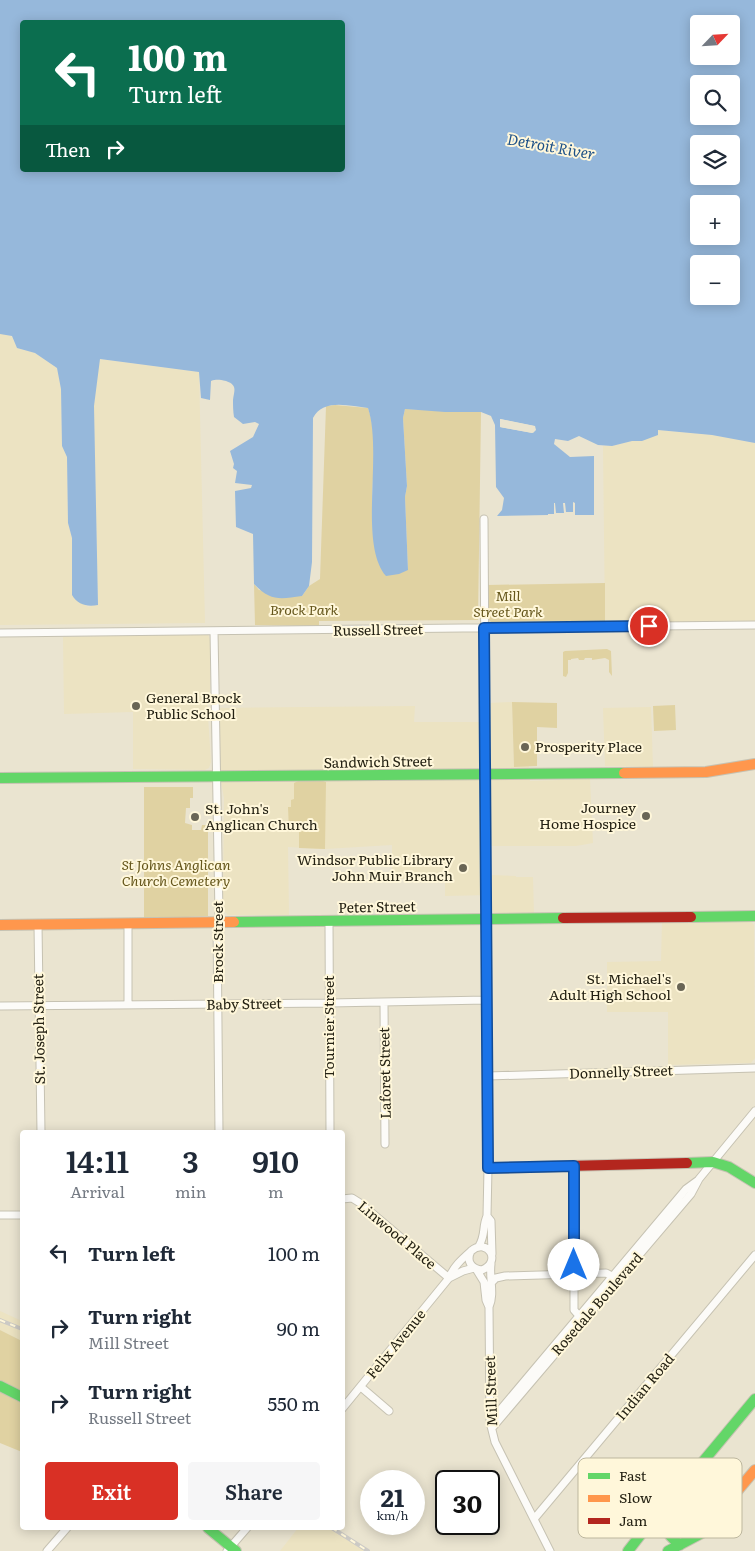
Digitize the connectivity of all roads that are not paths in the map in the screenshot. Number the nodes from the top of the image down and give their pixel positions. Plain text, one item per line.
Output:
1 (484, 519) dead end
2 (755, 625) edge
3 (484, 628) junction
4 (214, 631) junction
5 (0, 633) edge
6 (755, 764) edge
7 (486, 774) junction
8 (216, 776) junction
9 (0, 778) edge
10 (755, 916) edge
11 (487, 919) junction
12 (328, 921) junction
13 (217, 922) junction
14 (128, 923) junction
15 (0, 925) edge
16 (38, 925) junction
17 (487, 1000) junction
18 (384, 1002) junction
19 (329, 1003) junction
20 (218, 1004) junction
21 (128, 1005) junction
22 (0, 1006) edge
23 (39, 1006) junction
24 (755, 1068) edge
25 (488, 1076) junction
26 (755, 1111) edge
27 (41, 1130) edge
28 (219, 1130) edge
29 (330, 1130) edge
30 (385, 1144) dead end
31 (713, 1162) junction
32 (574, 1166) junction
33 (488, 1168) junction
34 (755, 1184) edge
35 (345, 1199) edge
36 (0, 1215) edge
37 (20, 1215) edge
38 (487, 1216) junction
39 (479, 1246) junction
40 (471, 1251) junction
41 (755, 1254) edge
42 (492, 1259) junction
43 (475, 1269) junction
44 (574, 1274) junction
45 (506, 1276) junction
46 (449, 1278) junction
47 (615, 1278) junction
48 (491, 1283) junction
49 (489, 1307) junction
50 (581, 1318) junction
51 (0, 1386) edge
52 (361, 1387) junction
53 (20, 1396) edge
54 (755, 1399) edge
55 (345, 1406) edge
56 (389, 1411) dead end
57 (491, 1425) junction
58 (585, 1458) edge
59 (706, 1458) edge
60 (578, 1466) edge
61 (755, 1470) edge
62 (742, 1485) edge
63 (534, 1519) junction
64 (65, 1530) edge
65 (210, 1530) edge
66 (246, 1530) edge
67 (638, 1538) edge
68 (672, 1538) edge
69 (694, 1538) edge
70 (680, 1545) junction
71 (232, 1550) edge
72 (47, 1551) edge
73 (550, 1551) edge
74 (628, 1551) edge
75 (668, 1551) edge

1 - 3 street, Mill Street
2 - 3 street, Russell Street
3 - 4 street, Russell Street
3 - 7 street, Mill Street
4 - 5 street, Russell Street
4 - 8 street, Brock Street
6 - 7 main road, Sandwich Street
7 - 8 main road, Sandwich Street
7 - 11 street, Mill Street
8 - 9 main road, Sandwich Street
8 - 13 street, Brock Street
10 - 11 main road, Peter Street
11 - 12 main road, Peter Street
11 - 17 street, Mill Street
12 - 13 main road, Peter Street
12 - 19 street, Tournier Street
13 - 14 main road, Peter Street
13 - 20 street, Brock Street
14 - 16 main road, Peter Street
14 - 21 street
15 - 16 main road, Peter Street
16 - 23 street, St. Joseph Street
17 - 18 street, Baby Street
17 - 25 street, Mill Street
18 - 19 street, Baby Street
18 - 30 street, Laforet Street
19 - 20 street, Baby Street
19 - 29 street, Tournier Street
20 - 21 street, Baby Street
20 - 28 street, Brock Street
21 - 23 street, Baby Street
22 - 23 street, Baby Street
23 - 27 street, St. Joseph Street
24 - 25 street, Donnelly Street
25 - 33 street, Mill Street
26 - 31 street, Rosedale Boulevard
31 - 32 main road
31 - 34 main road
31 - 47 street, Rosedale Boulevard
32 - 33 main road
32 - 44 street
33 - 38 street, Mill Street
35 - 46 street, Linwood Place
36 - 37 street
38 - 39 street, Mill Street
38 - 42 street, Mill Street
39 - 40 street
39 - 42 street
40 - 43 street
40 - 46 street, Felix Avenue
41 - 58 street, Indian Road
42 - 43 street
42 - 45 street
42 - 48 street, Mill Street
43 - 46 street, Felix Avenue
43 - 49 street, Mill Street
44 - 45 street
44 - 47 street
44 - 50 street
45 - 48 street
46 - 52 street, Felix Avenue
47 - 50 street, Rosedale Boulevard
48 - 49 street, Mill Street
49 - 57 street, Mill Street
50 - 57 street, Rosedale Boulevard
51 - 53 main road
52 - 55 street, Felix Avenue
52 - 56 street
54 - 59 main road
57 - 63 street, Mill Street
60 - 63 street, Indian Road
61 - 62 main road
63 - 73 street, Mill Street
64 - 72 street
65 - 71 main road
66 - 71 street
67 - 74 main road
68 - 70 main road
69 - 70 main road
70 - 75 main road

